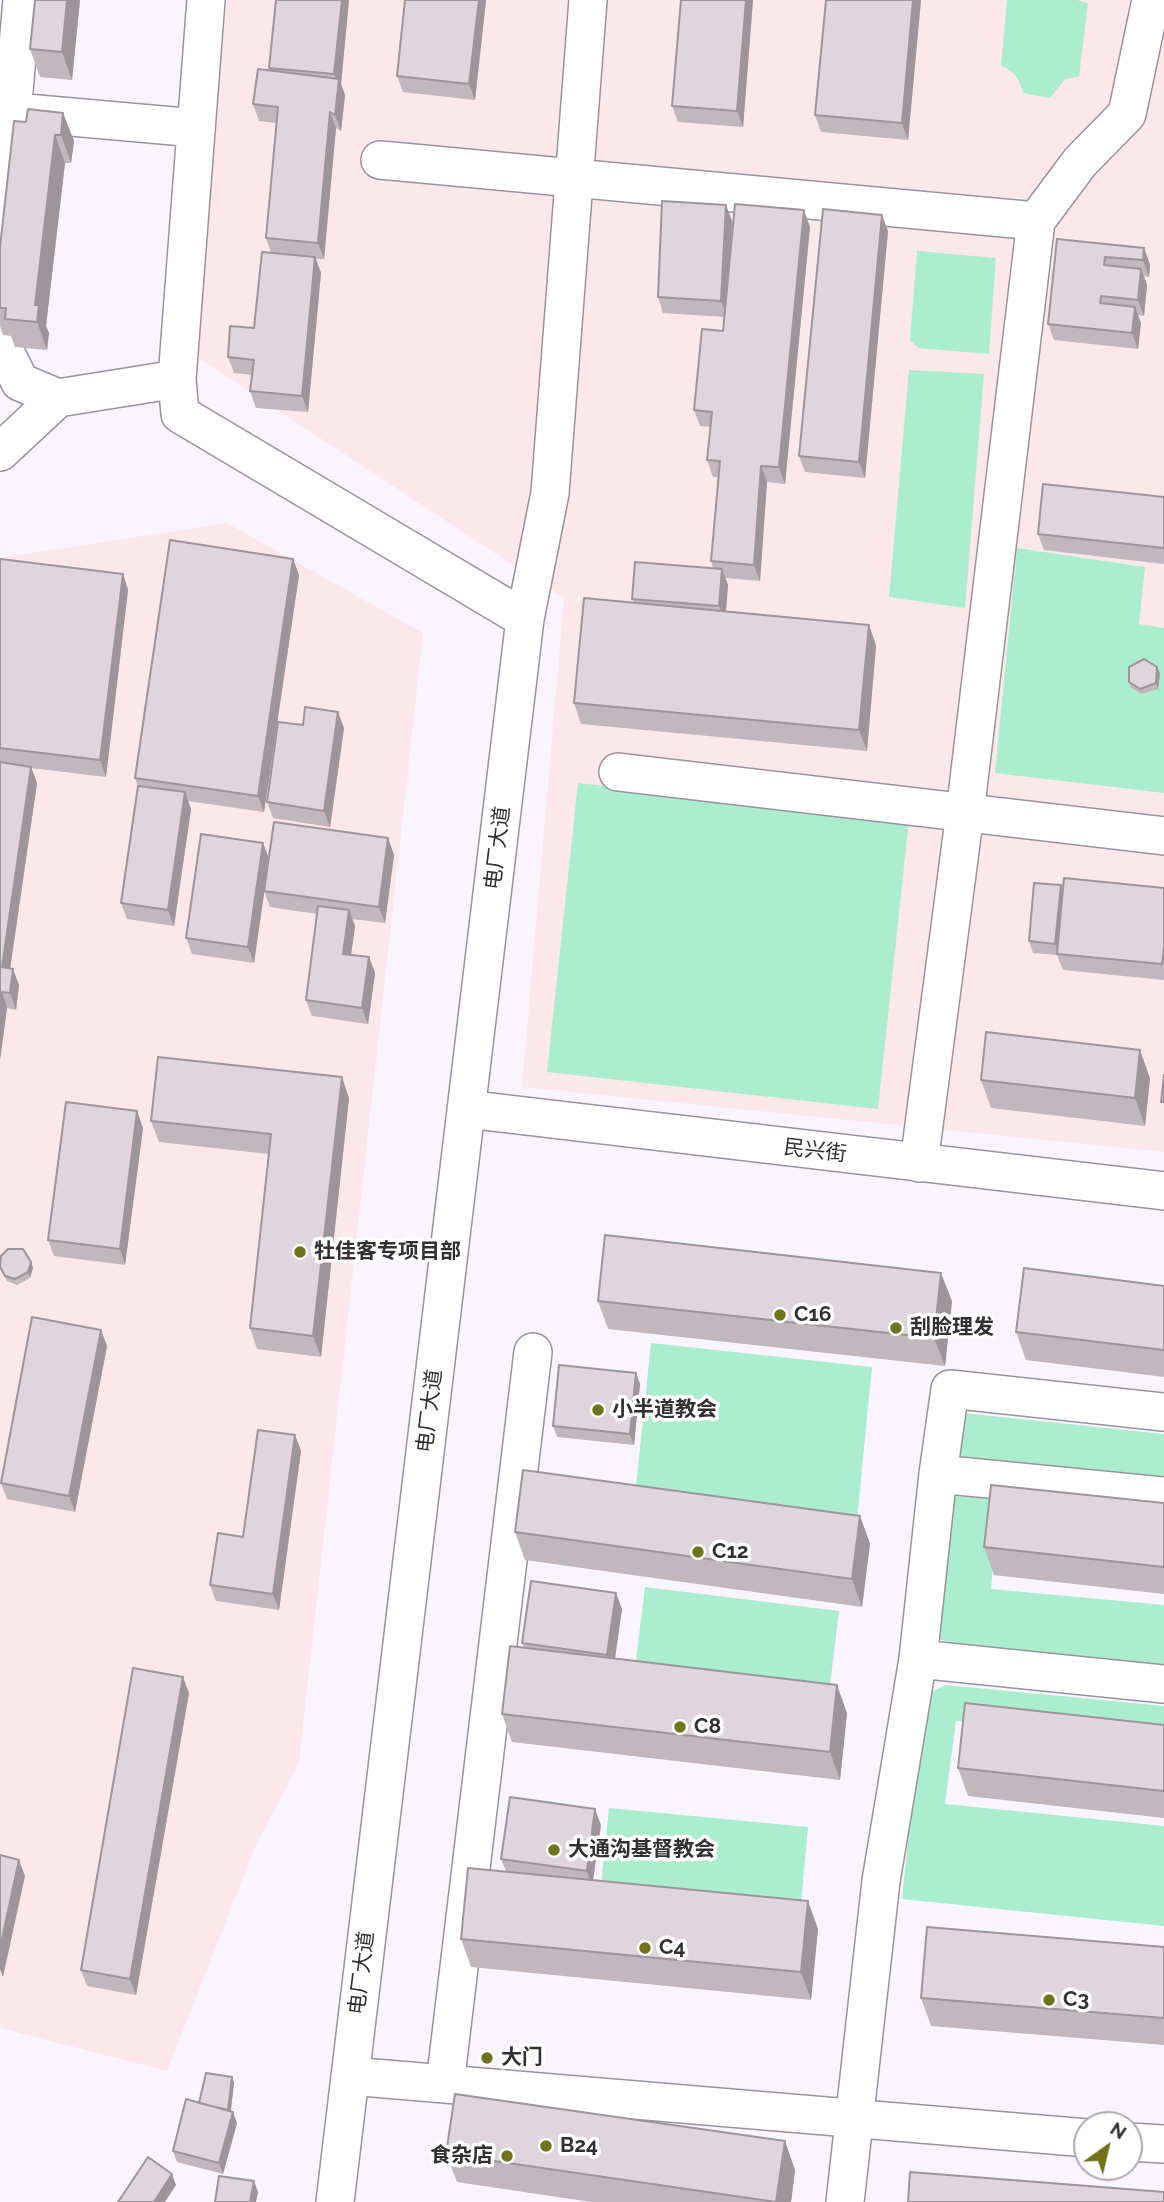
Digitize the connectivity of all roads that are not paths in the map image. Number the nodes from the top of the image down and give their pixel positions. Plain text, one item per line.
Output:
1 (22, 0) edge
2 (206, 0) edge
3 (588, 0) edge
4 (1151, 0) edge
5 (5, 111) edge
6 (196, 128) junction
7 (380, 160) dead end
8 (573, 179) junction
9 (1036, 221) junction
10 (0, 251) edge
11 (0, 341) edge
12 (177, 379) junction
13 (58, 398) junction
14 (0, 452) edge
15 (525, 619) junction
16 (618, 772) dead end
17 (965, 813) junction
18 (1164, 836) edge
19 (466, 1109) junction
20 (919, 1163) junction
21 (1164, 1191) edge
22 (533, 1352) dead end
23 (1164, 1412) edge
24 (938, 1474) junction
25 (1164, 1496) edge
26 (918, 1659) junction
27 (1164, 1684) edge
28 (350, 2077) junction
29 (445, 2084) junction
30 (854, 2119) junction
31 (1073, 2137) edge
32 (1143, 2143) edge
33 (1164, 2144) edge
34 (335, 2202) edge
35 (845, 2202) edge

1 - 5 street
2 - 6 street
3 - 8 street, 电厂大道
4 - 9 street
5 - 6 street
5 - 10 street
6 - 12 street
7 - 8 street
8 - 9 street
8 - 15 street, 电厂大道
9 - 17 street
11 - 13 street
12 - 13 street
12 - 15 street
13 - 14 street
15 - 19 street, 电厂大道
16 - 17 street
17 - 18 street
17 - 20 street
19 - 20 street, 民兴街
19 - 28 street, 电厂大道
20 - 21 street, 民兴街
22 - 29 street
23 - 24 street
24 - 25 street
24 - 26 street
26 - 27 street
26 - 30 street
28 - 29 street
28 - 34 street, 电厂大道
29 - 30 street
30 - 31 street
30 - 35 street
32 - 33 street

